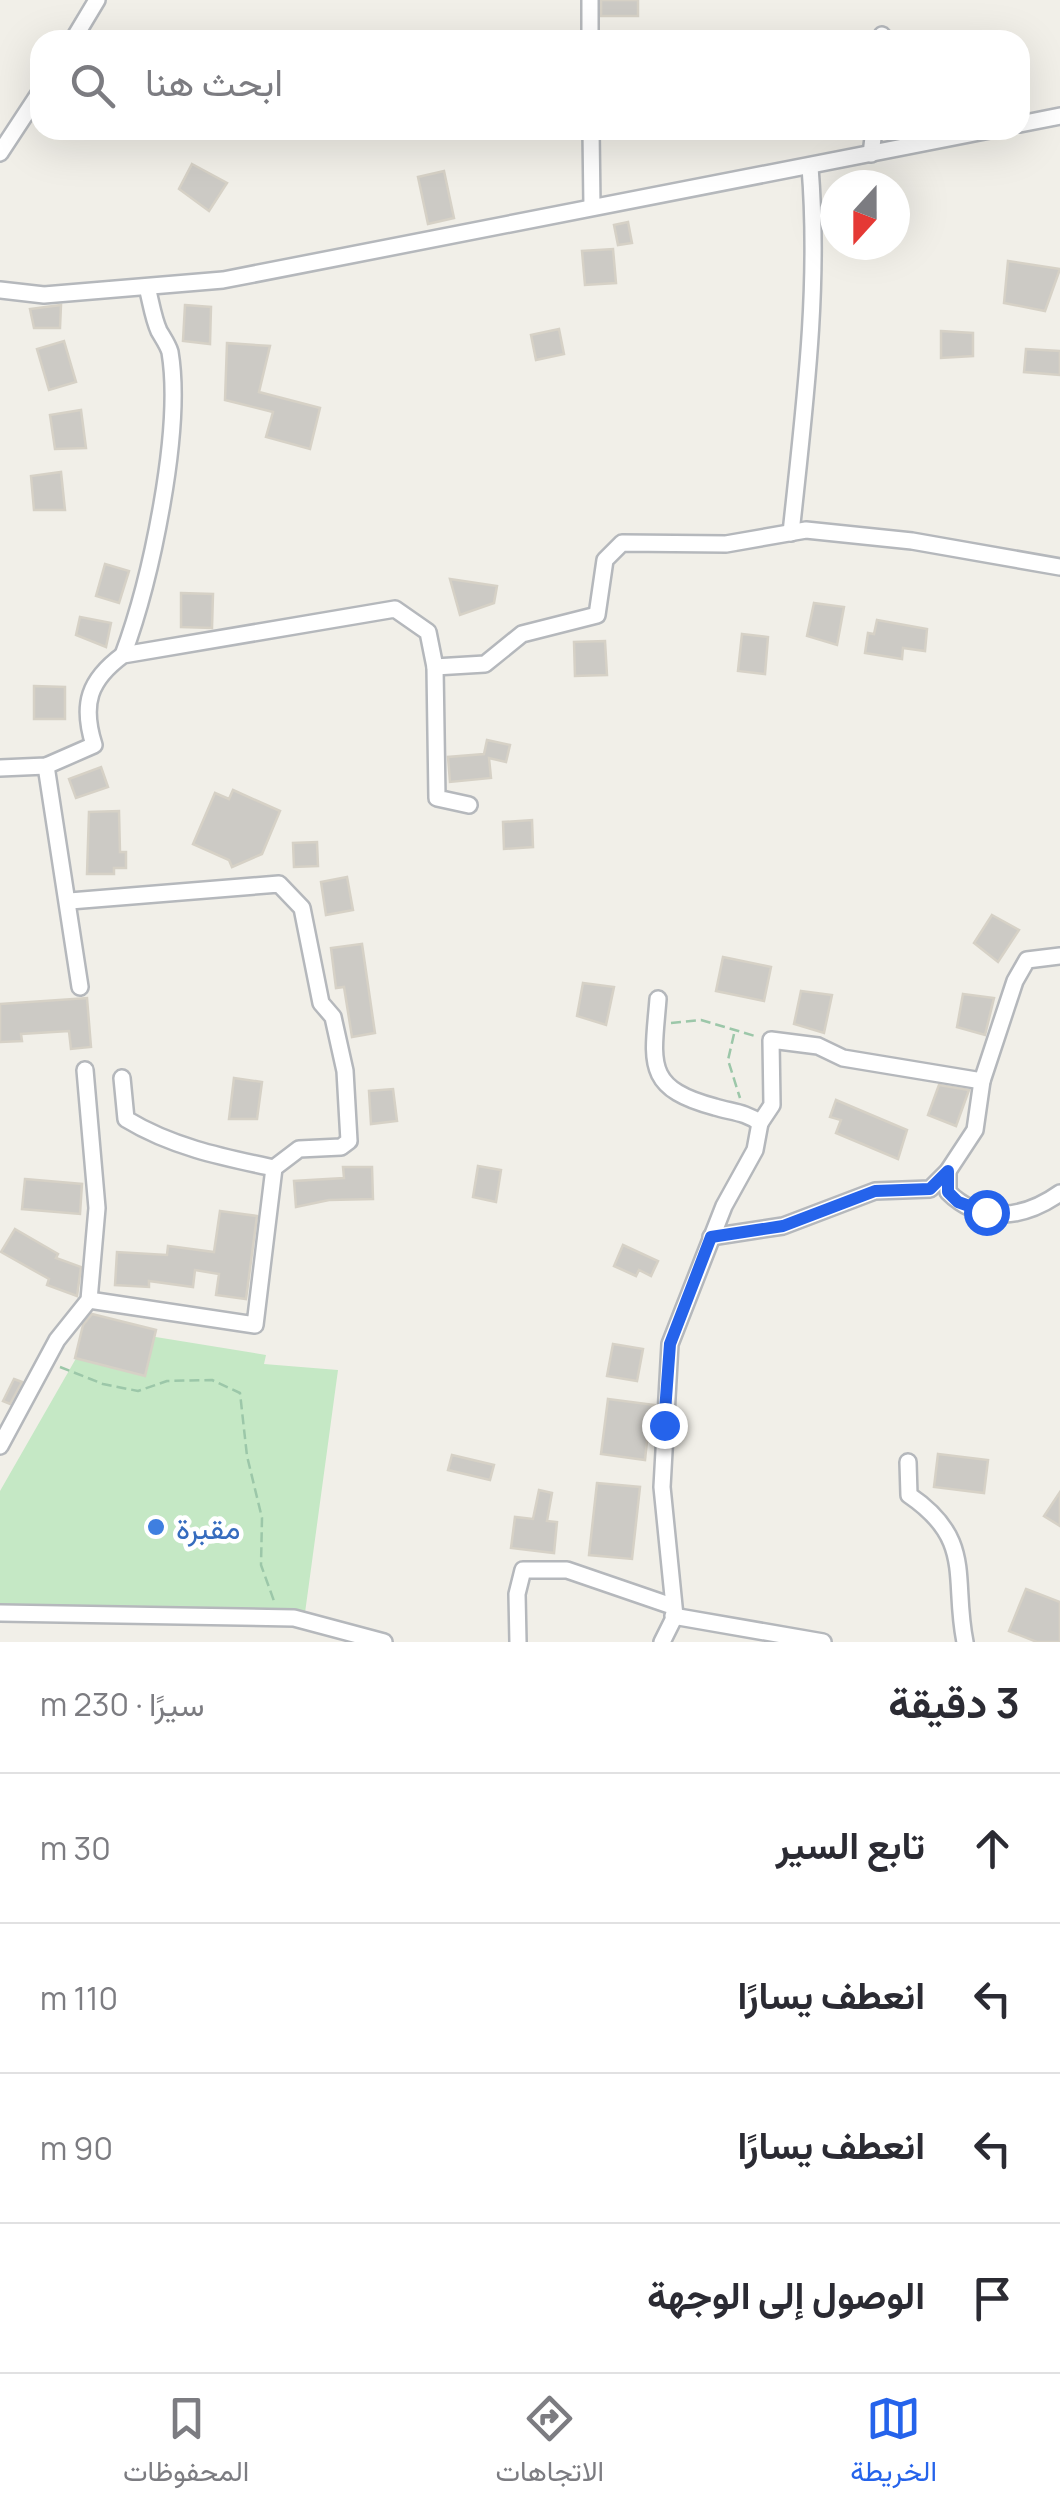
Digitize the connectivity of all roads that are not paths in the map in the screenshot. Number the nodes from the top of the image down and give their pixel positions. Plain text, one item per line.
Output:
1 (98, 0) edge
2 (590, 0) edge
3 (79, 30) edge
4 (590, 30) edge
5 (30, 107) edge
6 (1060, 116) edge
7 (1030, 122) edge
8 (592, 140) edge
9 (873, 140) edge
10 (941, 140) edge
11 (0, 153) edge
12 (872, 154) junction
13 (810, 167) junction
14 (592, 207) junction
15 (147, 287) junction
16 (0, 290) edge
17 (791, 533) junction
18 (1060, 568) edge
19 (123, 655) junction
20 (436, 667) junction
21 (46, 766) junction
22 (0, 768) edge
23 (469, 805) dead end
24 (70, 901) junction
25 (1060, 956) edge
26 (80, 987) dead end
27 (658, 999) dead end
28 (85, 1070) dead end
29 (122, 1078) dead end
30 (982, 1081) junction
31 (756, 1120) junction
32 (274, 1168) junction
33 (948, 1171) junction
34 (1060, 1193) edge
35 (711, 1237) junction
36 (88, 1300) junction
37 (2, 1432) edge
38 (908, 1462) dead end
39 (672, 1611) junction
40 (0, 1613) edge
41 (384, 1642) edge
42 (518, 1642) edge
43 (662, 1642) edge
44 (823, 1642) edge
45 (965, 1642) edge

1 - 3 street
2 - 4 street
5 - 11 street
6 - 7 street
8 - 14 street
9 - 12 street
10 - 12 street
12 - 13 street
13 - 14 street
13 - 17 street
14 - 15 street
15 - 16 street
15 - 19 street
17 - 18 street
17 - 20 street
19 - 20 street
19 - 21 street
20 - 23 street
21 - 22 street
21 - 24 street
24 - 26 street
24 - 32 street
25 - 30 street
27 - 31 street
28 - 36 street
29 - 32 street
30 - 31 street
30 - 33 street
31 - 35 street
32 - 36 street
33 - 34 street
33 - 35 street
35 - 39 street
36 - 37 street
38 - 45 street
39 - 42 street
39 - 43 street
39 - 44 street
40 - 41 street

